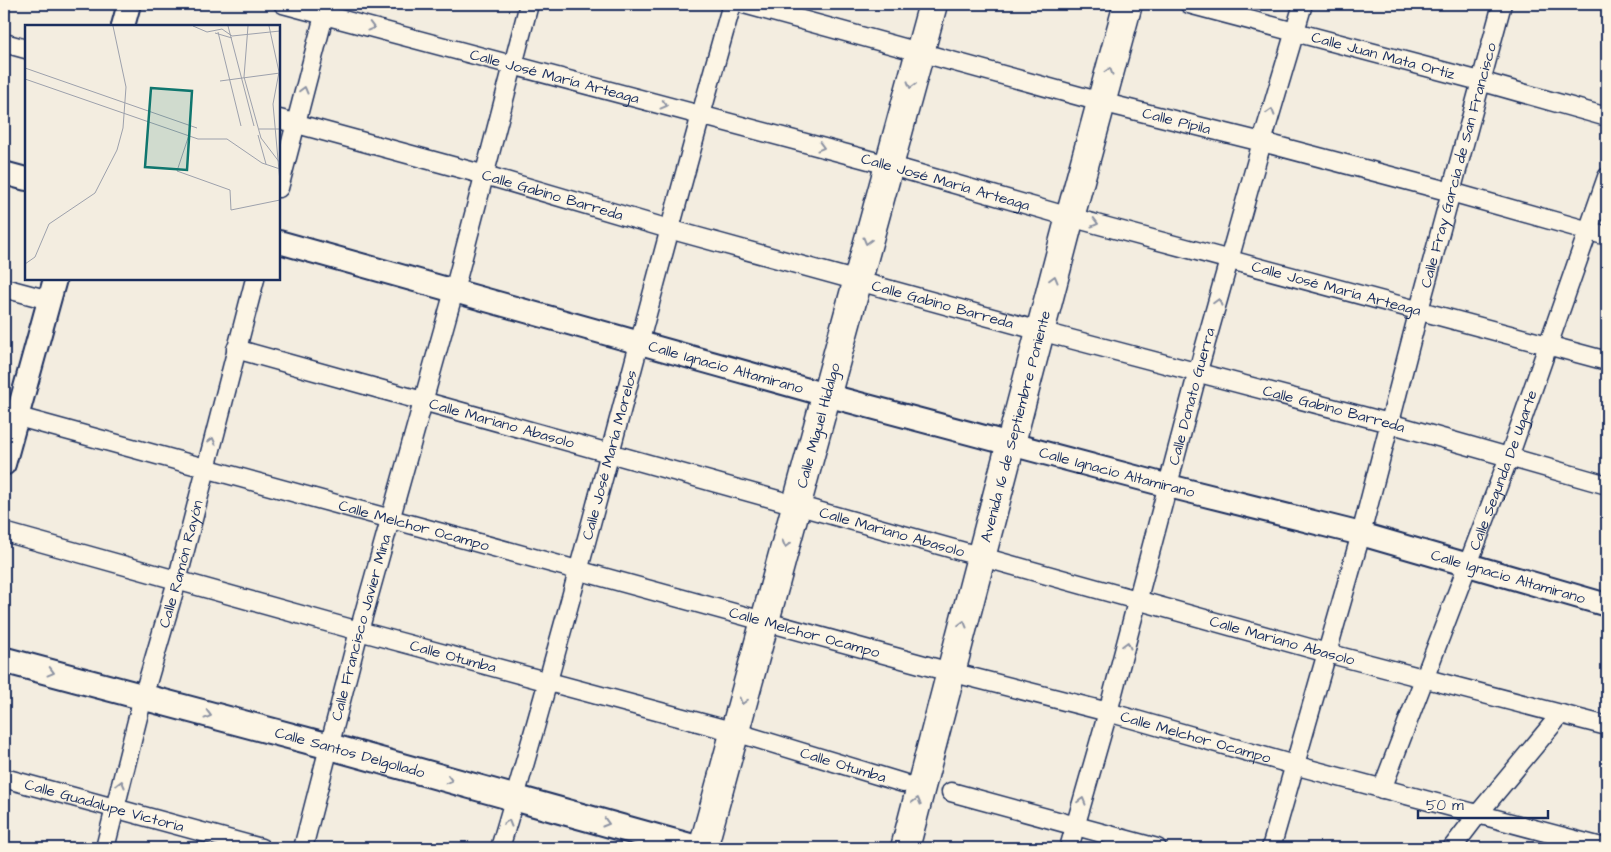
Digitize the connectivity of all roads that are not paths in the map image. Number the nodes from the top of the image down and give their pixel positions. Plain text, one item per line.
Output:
1 (130, 4) edge
2 (284, 4) edge
3 (529, 4) edge
4 (732, 4) edge
5 (744, 4) edge
6 (932, 4) edge
7 (1128, 4) edge
8 (1189, 4) edge
9 (1303, 4) edge
10 (1502, 4) edge
11 (326, 9) edge
12 (124, 25) edge
13 (1295, 32) junction
14 (4, 43) edge
15 (25, 49) edge
16 (920, 51) junction
17 (513, 64) junction
18 (1480, 81) junction
19 (1101, 102) junction
20 (700, 115) junction
21 (1607, 117) edge
22 (287, 121) edge
23 (1262, 142) junction
24 (888, 165) junction
25 (4, 173) edge
26 (485, 175) junction
27 (1607, 177) edge
28 (25, 179) edge
29 (280, 180) edge
30 (1451, 192) junction
31 (1070, 217) junction
32 (669, 229) junction
33 (1589, 232) junction
34 (1607, 236) edge
35 (280, 242) edge
36 (1230, 259) junction
37 (255, 280) edge
38 (857, 280) junction
39 (4, 288) edge
40 (52, 289) edge
41 (454, 291) junction
42 (1419, 310) junction
43 (1040, 331) junction
44 (639, 344) junction
45 (1549, 345) junction
46 (236, 349) junction
47 (1607, 361) edge
48 (1198, 371) junction
49 (826, 395) junction
50 (423, 401) junction
51 (10, 415) edge
52 (1390, 423) junction
53 (1010, 444) junction
54 (610, 453) junction
55 (1509, 457) junction
56 (4, 464) edge
57 (205, 469) junction
58 (1607, 485) edge
59 (1169, 486) junction
60 (797, 505) junction
61 (390, 519) junction
62 (4, 532) edge
63 (1360, 534) junction
64 (982, 556) junction
65 (1468, 566) junction
66 (578, 570) junction
67 (177, 581) junction
68 (1139, 600) junction
69 (1607, 605) edge
70 (765, 621) junction
71 (359, 631) junction
72 (1327, 653) junction
73 (4, 660) edge
74 (950, 671) junction
75 (1426, 678) junction
76 (548, 682) junction
77 (144, 698) junction
78 (1108, 712) junction
79 (1561, 714) junction
80 (1607, 726) edge
81 (735, 732) junction
82 (328, 746) junction
83 (1294, 765) junction
84 (4, 778) edge
85 (903, 783) dead end
86 (1382, 789) junction
87 (951, 792) dead end
88 (515, 798) junction
89 (115, 809) junction
90 (1478, 814) junction
91 (1075, 825) junction
92 (104, 848) edge
93 (261, 848) edge
94 (303, 848) edge
95 (500, 848) edge
96 (695, 848) edge
97 (702, 848) edge
98 (905, 848) edge
99 (1069, 848) edge
100 (1157, 848) edge
101 (1271, 848) edge
102 (1452, 848) edge
103 (1605, 848) edge

1 - 12 street
2 - 11 street, Calle José María Arteaga
3 - 17 street, Calle Francisco Javier Mina
4 - 20 street, Calle José María Morelos
5 - 16 street, Calle Pípila
6 - 16 main road, Calle Miguel Hidalgo
19 -> 7 main road, Avenida 16 de Septiembre Poniente
8 - 13 street, Calle Juan Mata Ortíz
9 - 13 street, Calle Donato Guerra
10 - 18 street, Calle Fray García de San Francisco
11 -> 17 street, Calle José María Arteaga
22 -> 11 street
13 - 18 street, Calle Juan Mata Ortíz
23 -> 13 street, Calle Donato Guerra
14 - 15 street
16 - 19 street, Calle Pípila
16 -> 24 main road, Calle Miguel Hidalgo
17 -> 20 street, Calle José María Arteaga
17 - 26 street, Calle Francisco Javier Mina
18 - 21 street, Calle Juan Mata Ortíz
18 - 30 street, Calle Fray García de San Francisco
19 - 23 street, Calle Pípila
19 - 31 main road, Avenida 16 de Septiembre Poniente
20 -> 24 street, Calle José María Arteaga
20 - 32 street, Calle José María Morelos
22 - 26 street, Calle Gabino Barreda
22 - 29 street
23 - 30 street, Calle Pípila
23 - 36 street, Calle Donato Guerra
24 - 31 street, Calle José María Arteaga
24 -> 38 main road, Calle Miguel Hidalgo
25 - 28 street
26 - 32 street, Calle Gabino Barreda
26 - 41 street, Calle Francisco Javier Mina
27 - 33 street, Calle Segunda De Ugarte
30 - 33 street, Calle Pípila
30 - 42 street, Calle Fray García de San Francisco
31 -> 36 street, Calle José María Arteaga
43 -> 31 main road, Avenida 16 de Septiembre Poniente
32 - 38 street, Calle Gabino Barreda
32 - 44 street, Calle José María Morelos
33 - 34 street, Calle Pípila
33 - 45 street, Calle Segunda De Ugarte
35 - 41 street, Calle Ignacio Altamirano
36 - 42 street, Calle José María Arteaga
48 -> 36 street, Calle Donato Guerra
37 - 46 street, Calle Ramón Rayón
38 - 43 street, Calle Gabino Barreda
38 - 49 main road, Calle Miguel Hidalgo
39 - 40 street
40 - 51 street
41 - 44 street, Calle Ignacio Altamirano
41 - 50 street, Calle Francisco Javier Mina
42 - 45 street, Calle José María Arteaga
42 - 52 street, Calle Fray García de San Francisco
43 - 48 street, Calle Gabino Barreda
43 - 53 main road, Avenida 16 de Septiembre Poniente
44 - 49 street, Calle Ignacio Altamirano
44 - 54 street, Calle José María Morelos
45 - 47 street, Calle José María Arteaga
45 - 55 street, Calle Segunda De Ugarte
46 - 50 street, Calle Mariano Abasolo
57 -> 46 street, Calle Ramón Rayón
48 - 52 street, Calle Gabino Barreda
48 - 59 street, Calle Donato Guerra
49 - 53 street, Calle Ignacio Altamirano
49 - 60 main road, Calle Miguel Hidalgo
50 - 54 street, Calle Mariano Abasolo
50 - 61 street, Calle Francisco Javier Mina
51 - 56 street
51 - 57 street, Calle Melchor Ocampo
52 - 55 street, Calle Gabino Barreda
52 - 63 street, Calle Fray García de San Francisco
53 - 59 street, Calle Ignacio Altamirano
53 - 64 main road, Avenida 16 de Septiembre Poniente
54 - 60 street, Calle Mariano Abasolo
54 - 66 street, Calle José María Morelos
55 - 58 street, Calle Gabino Barreda
55 - 65 street, Calle Segunda De Ugarte
57 - 61 street, Calle Melchor Ocampo
57 - 67 street, Calle Ramón Rayón
59 - 63 street, Calle Ignacio Altamirano
59 - 68 street, Calle Donato Guerra
60 - 64 street, Calle Mariano Abasolo
60 -> 70 main road, Calle Miguel Hidalgo
61 - 66 street, Calle Melchor Ocampo
61 - 71 street, Calle Francisco Javier Mina
62 - 67 street, Calle Otumba
63 - 65 street, Calle Ignacio Altamirano
63 - 72 street, Calle Fray García de San Francisco
64 - 68 street, Calle Mariano Abasolo
74 -> 64 main road, Avenida 16 de Septiembre Poniente
65 - 69 street, Calle Ignacio Altamirano
65 - 75 street, Calle Segunda De Ugarte
66 - 70 street, Calle Melchor Ocampo
66 - 76 street, Calle José María Morelos
67 - 71 street, Calle Otumba
67 - 77 street, Calle Ramón Rayón
68 - 72 street, Calle Mariano Abasolo
78 -> 68 street, Calle Donato Guerra
70 - 74 street, Calle Melchor Ocampo
70 -> 81 main road, Calle Miguel Hidalgo
71 - 76 street, Calle Otumba
71 - 82 street, Calle Francisco Javier Mina
72 - 75 street, Calle Mariano Abasolo
72 - 83 street, Calle Fray García de San Francisco
73 -> 77 main road, Calle Santos Delgollado
74 - 78 street, Calle Melchor Ocampo
98 -> 74 main road, Avenida 16 de Septiembre Poniente
75 - 79 street, Calle Mariano Abasolo
75 - 86 street, Calle Segunda De Ugarte
76 - 81 street, Calle Otumba
76 - 88 street, Calle José María Morelos
77 -> 82 main road, Calle Santos Delgollado
89 -> 77 street, Calle Ramón Rayón
78 - 83 street, Calle Melchor Ocampo
91 -> 78 street, Calle Donato Guerra
79 - 80 street, Calle Mariano Abasolo
79 - 90 street
81 - 85 street, Calle Otumba
81 - 97 main road, Calle Miguel Hidalgo
82 -> 88 main road, Calle Santos Delgollado
82 - 94 street, Calle Francisco Javier Mina
83 - 86 street, Calle Melchor Ocampo
83 - 101 street, Calle Fray García de San Francisco
84 - 89 street, Calle Guadalupe Victoria
86 - 90 street, Calle Melchor Ocampo
87 - 91 street
95 -> 88 street, Calle José María Morelos
88 -> 96 main road, Calle Santos Delgollado
89 - 92 street, Calle Ramón Rayón
89 - 93 street, Calle Guadalupe Victoria
90 - 102 street
90 - 103 street, Calle Melchor Ocampo
91 - 99 street, Calle Donato Guerra
91 - 100 street

